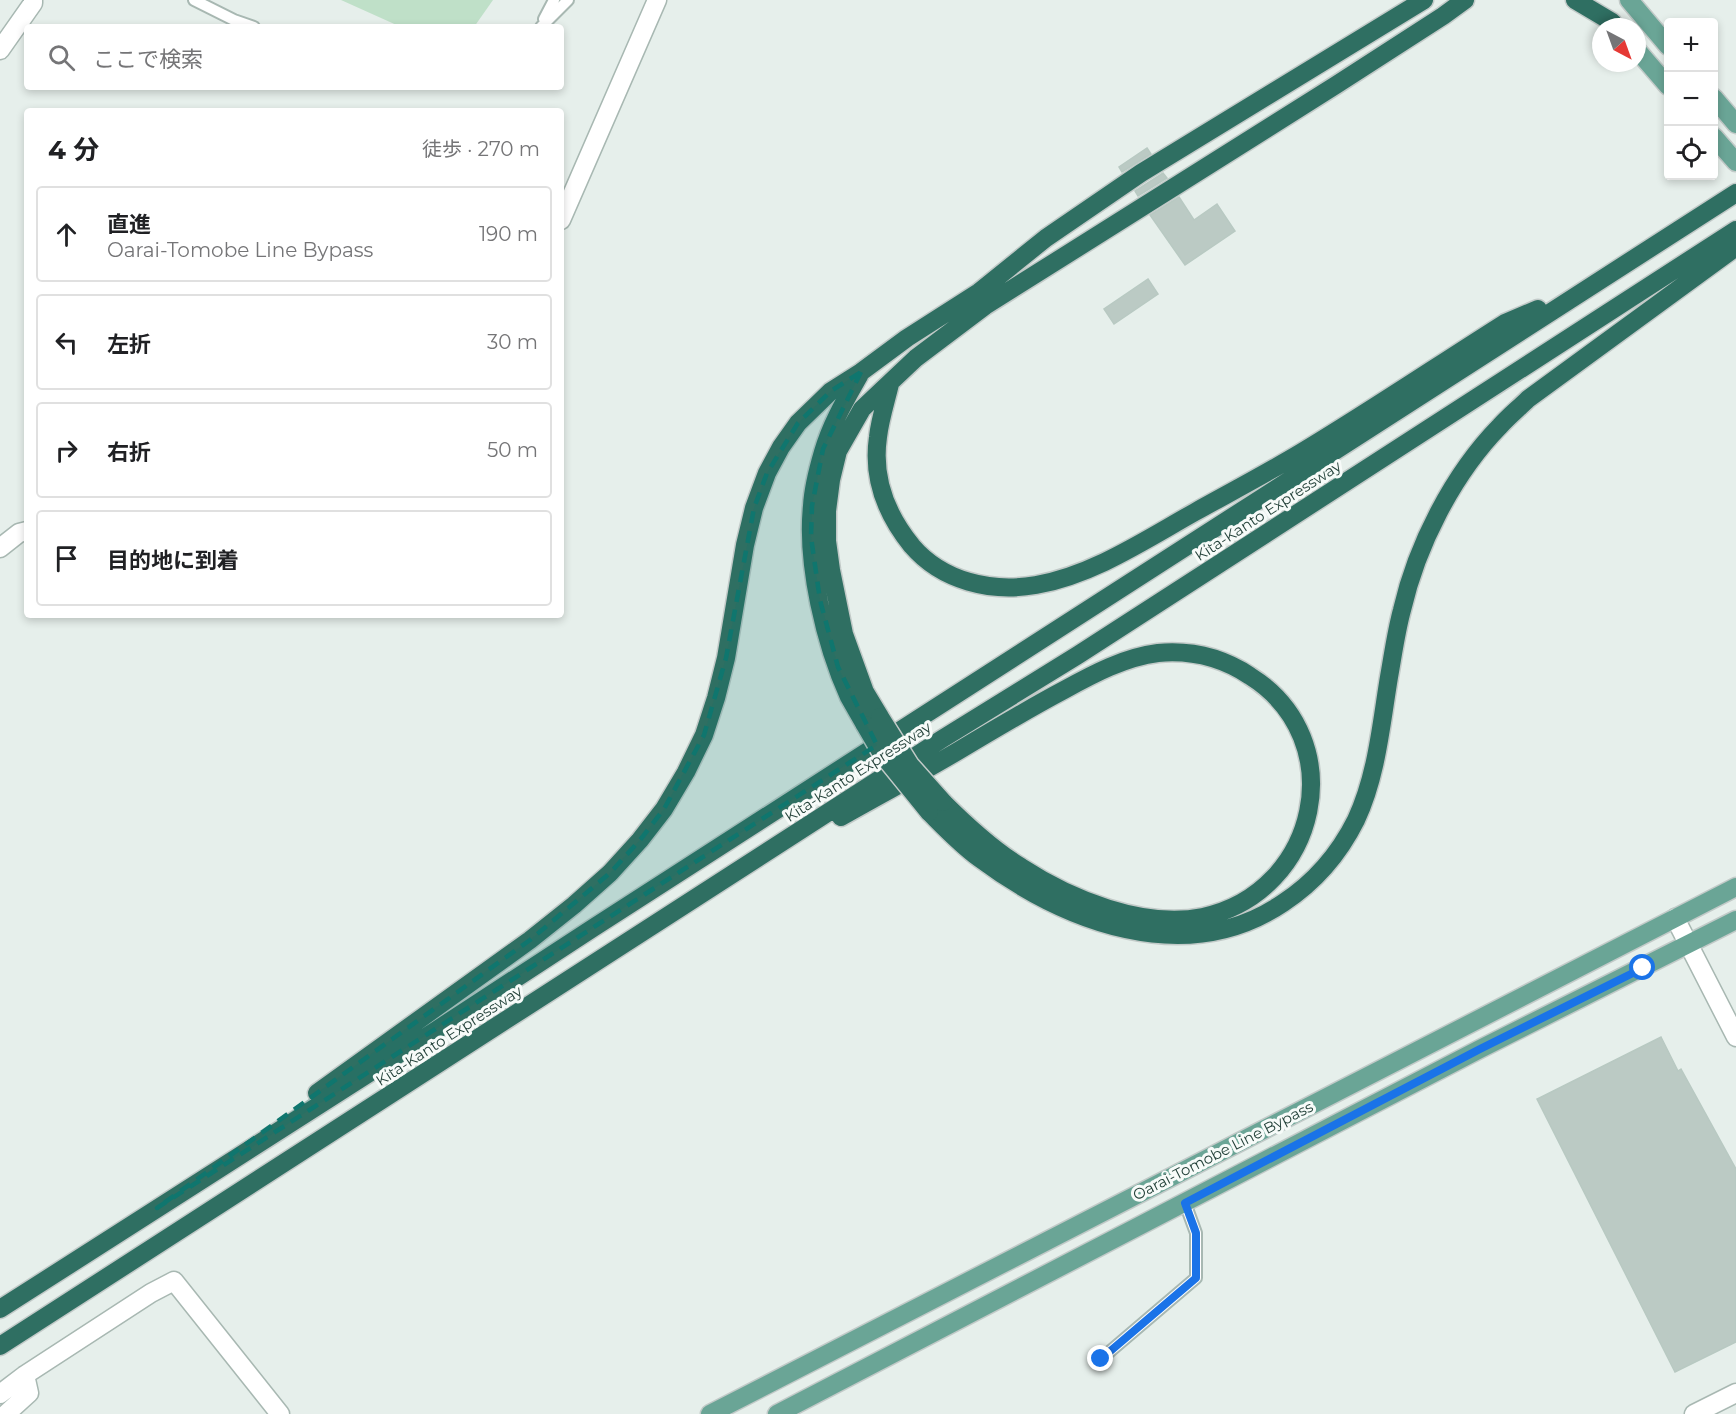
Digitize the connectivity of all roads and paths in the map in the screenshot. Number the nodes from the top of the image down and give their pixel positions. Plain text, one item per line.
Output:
1 (33, 0) edge
2 (194, 0) edge
3 (554, 0) edge
4 (568, 0) edge
5 (657, 0) edge
6 (1412, 0) edge
7 (1424, 0) edge
8 (1465, 0) edge
9 (1474, 0) edge
10 (1575, 0) edge
11 (1593, 0) edge
12 (1629, 0) edge
13 (1443, 16) junction
14 (1605, 18) edge
15 (1610, 18) edge
16 (1389, 21) junction
17 (245, 24) edge
18 (542, 24) edge
19 (543, 24) edge
20 (1664, 41) edge
21 (0, 50) edge
22 (1646, 60) edge
23 (1664, 81) edge
24 (1718, 104) edge
25 (1736, 124) edge
26 (1718, 142) edge
27 (1736, 162) edge
28 (1736, 193) edge
29 (564, 213) edge
30 (1735, 236) edge
31 (1588, 288) junction
32 (861, 372) junction
33 (890, 384) junction
34 (24, 532) edge
35 (0, 548) edge
36 (872, 721) junction
37 (936, 807) junction
38 (1736, 887) edge
39 (675, 911) junction
40 (1675, 918) junction
41 (1736, 920) edge
42 (1688, 945) junction
43 (1736, 1038) edge
44 (1185, 1203) junction
45 (157, 1208) junction
46 (0, 1309) edge
47 (0, 1346) edge
48 (1101, 1359) dead end
49 (25, 1375) junction
50 (1736, 1393) edge
51 (0, 1394) edge
52 (6, 1414) edge
53 (280, 1414) edge
54 (711, 1414) edge
55 (777, 1414) edge
56 (1694, 1414) edge

1 - 21 street
2 - 17 lane
3 - 18 lane
4 - 19 lane
5 - 29 street
6 - 16 highway
7 - 16 highway
8 - 13 highway
9 - 13 highway
10 - 14 highway
11 - 15 main road
12 - 20 main road
13 - 33 highway
16 - 32 highway
22 - 23 main road
24 - 25 main road
26 - 27 main road
28 - 31 highway, Kita-Kanto Expressway
30 - 37 highway
30 - 39 highway, Kita-Kanto Expressway
31 - 33 highway
31 - 45 highway, Kita-Kanto Expressway
32 - 36 highway
32 - 45 highway
33 - 36 highway
34 - 35 street
36 - 37 highway, bridge
37 - 39 highway
38 - 40 main road, Oarai-Tomobe Line Bypass
39 - 47 highway, Kita-Kanto Expressway
40 - 42 street
40 - 54 main road, Oarai-Tomobe Line Bypass
41 - 42 main road, Oarai-Tomobe Line Bypass
42 - 43 street
42 - 44 main road, Oarai-Tomobe Line Bypass
44 - 48 lane
44 - 55 main road, Oarai-Tomobe Line Bypass
45 - 46 highway, Kita-Kanto Expressway
49 - 51 street
49 - 52 street
49 - 53 street
50 - 56 street

